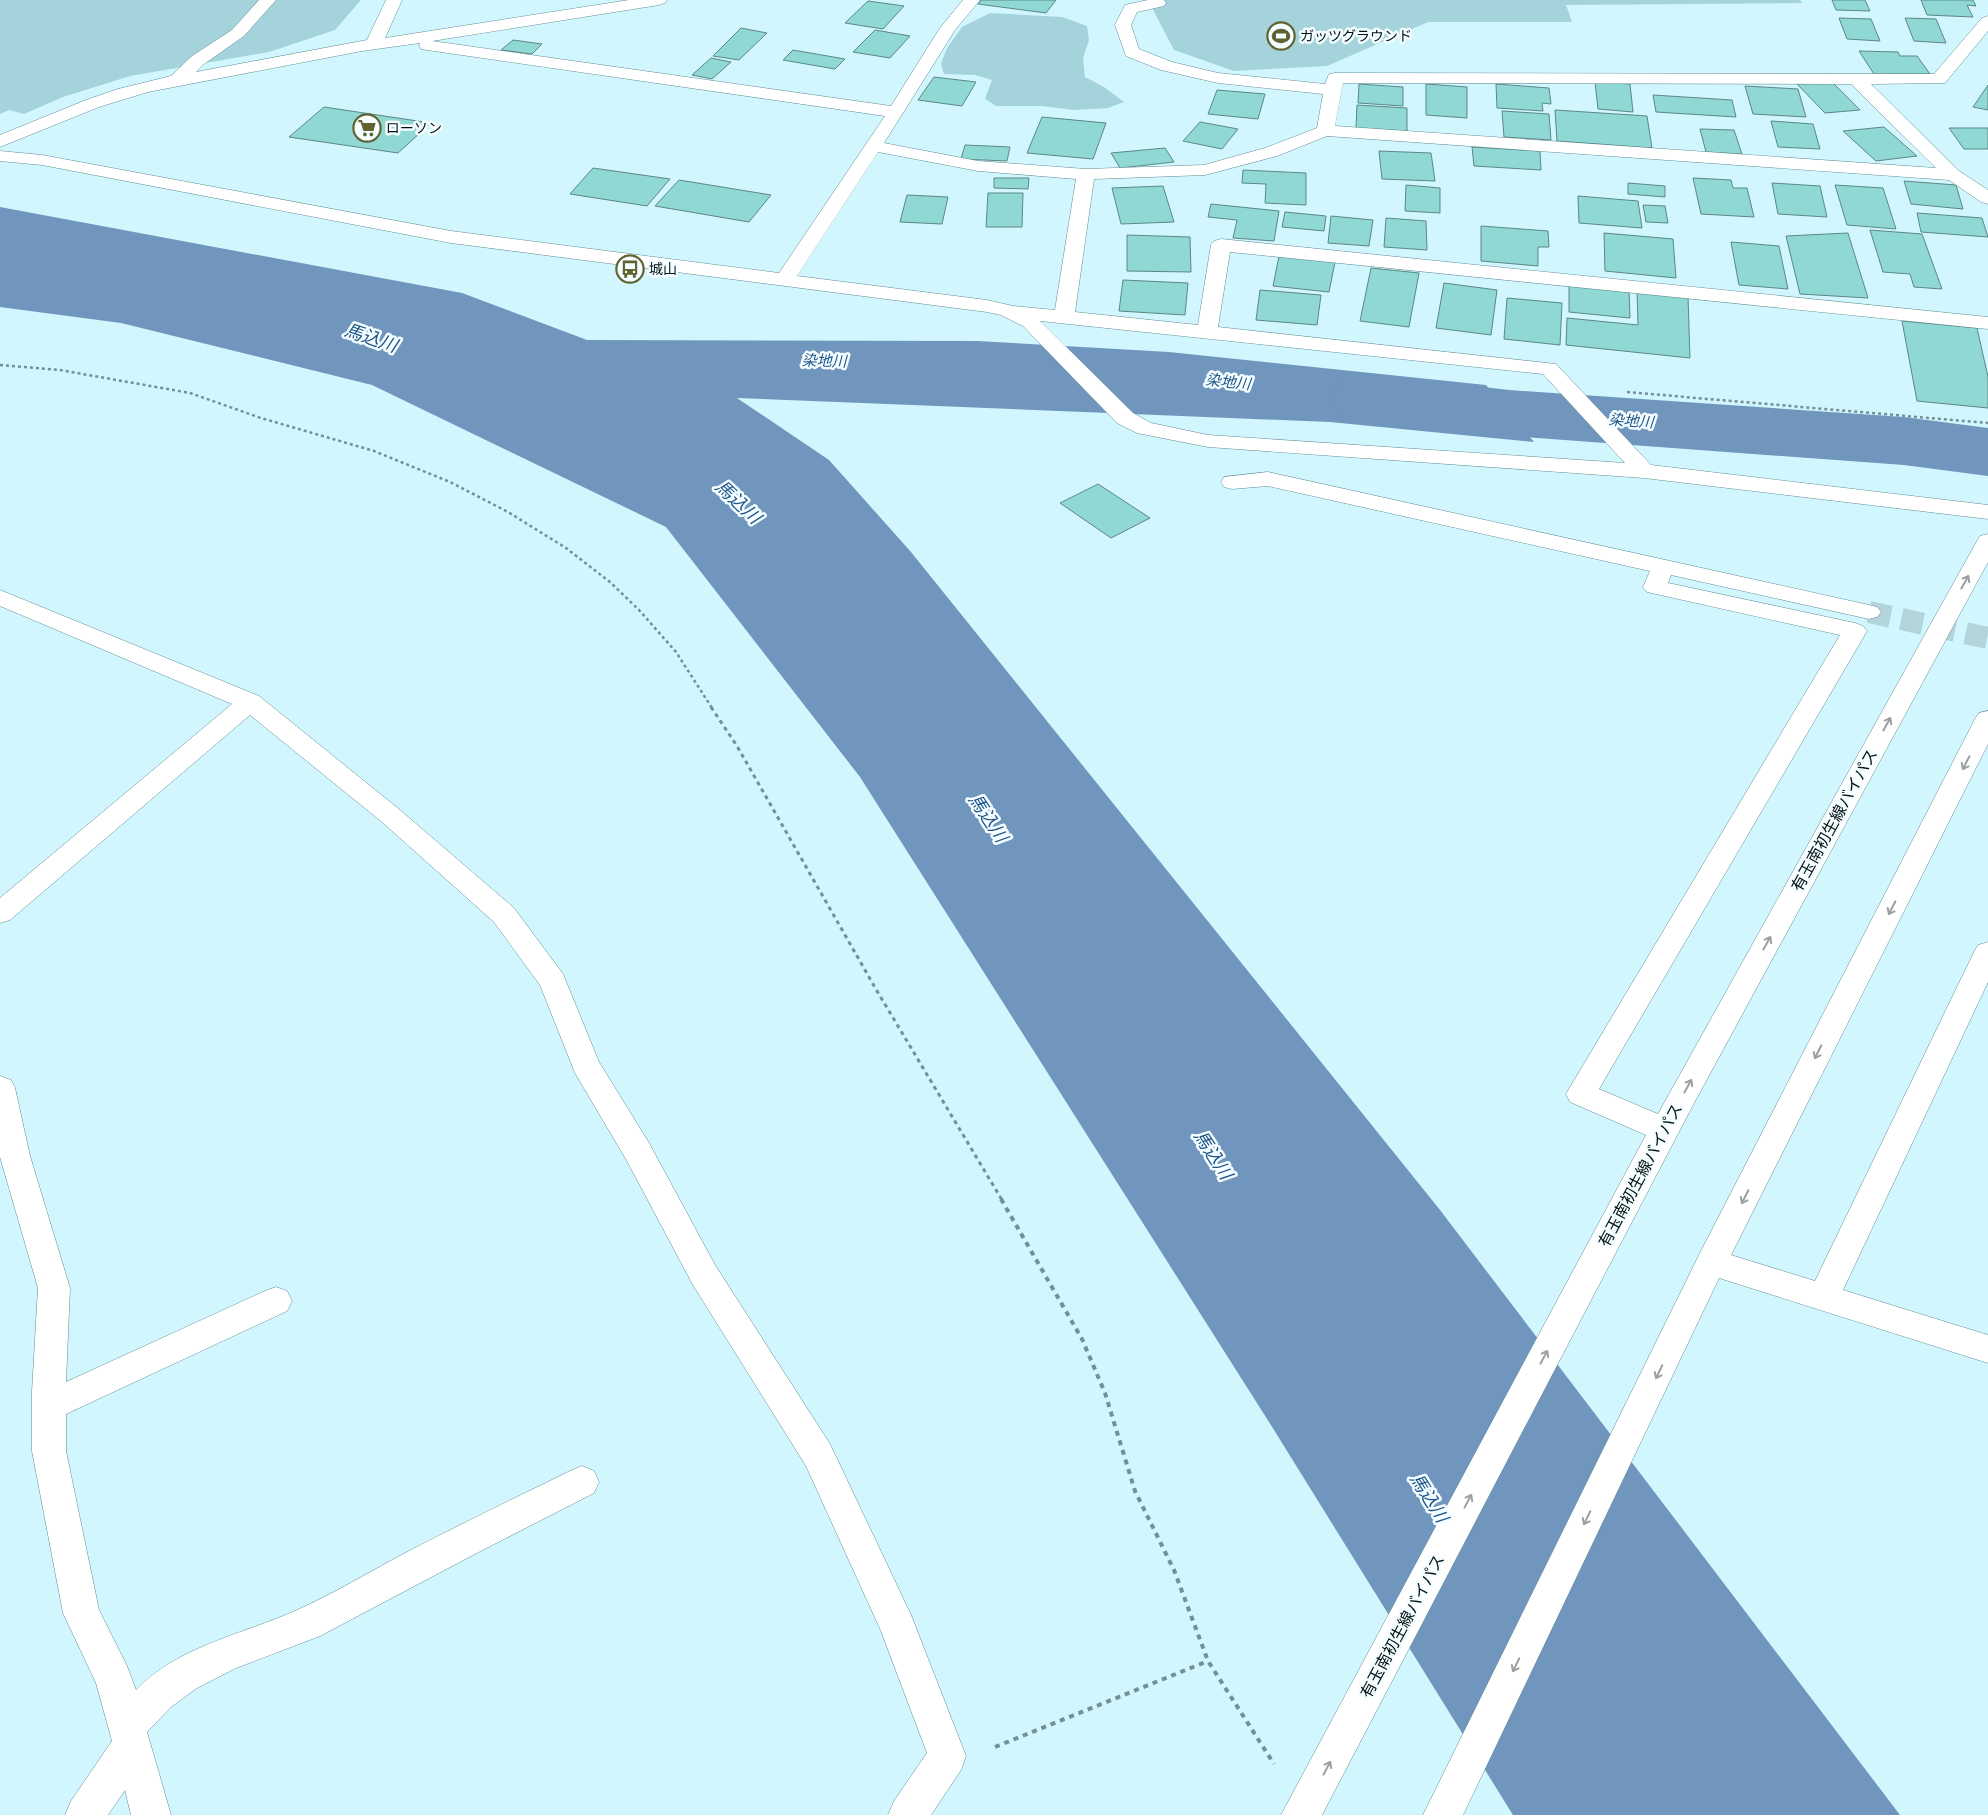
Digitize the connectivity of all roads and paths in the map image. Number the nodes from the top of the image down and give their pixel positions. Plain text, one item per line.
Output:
1 (268, 0) edge
2 (394, 0) edge
3 (659, 0) edge
4 (972, 0) edge
5 (1158, 3) dead end
6 (1988, 22) edge
7 (400, 41) junction
8 (374, 43) junction
9 (1856, 79) junction
10 (177, 80) junction
11 (1333, 90) junction
12 (896, 112) junction
13 (1325, 131) junction
14 (0, 142) edge
15 (873, 146) junction
16 (0, 156) edge
17 (1086, 174) junction
18 (1953, 175) junction
19 (1988, 198) edge
20 (785, 279) junction
21 (1008, 311) junction
22 (1064, 317) junction
23 (1988, 322) edge
24 (1207, 333) junction
25 (0, 365) edge
26 (1566, 387) junction
27 (1988, 423) edge
28 (1644, 471) junction
29 (1232, 482) dead end
30 (1988, 512) edge
31 (1988, 540) edge
32 (1663, 567) junction
33 (0, 597) edge
34 (1869, 612) tunnel mouth
35 (250, 702) junction
36 (1988, 719) edge
37 (0, 913) edge
38 (1988, 952) edge
39 (0, 1088) edge
40 (1665, 1130) junction
41 (1712, 1262) junction
42 (1823, 1297) junction
43 (276, 1301) dead end
44 (1988, 1349) edge
45 (49, 1406) junction
46 (582, 1482) dead end
47 (1208, 1660) junction
48 (128, 1737) junction
49 (947, 1756) junction
50 (1302, 1813) edge
51 (85, 1815) edge
52 (151, 1815) edge
53 (908, 1815) edge
54 (1443, 1815) edge

1 - 10 street
2 - 8 street
3 - 7 street
4 - 12 street
5 - 11 street
6 - 9 street
7 - 8 street
7 - 12 street
8 - 10 street
9 - 11 street
9 - 18 street
10 - 14 street
11 - 13 street
12 - 15 street
13 - 17 street
13 - 18 street
15 - 17 street
15 - 20 street
16 - 20 street
17 - 22 street
18 - 19 street
20 - 21 street
21 - 22 street
21 - 28 street
22 - 24 street
23 - 24 street
24 - 26 street
25 - 47 path
26 - 27 path
26 - 28 street
28 - 30 street
29 - 32 street
40 -> 31 street, 有玉南初生線バイパス
32 - 34 street
32 - 40 street
33 - 35 street
35 - 37 street
35 - 49 street
36 -> 41 street
38 - 42 street
39 - 45 street
50 -> 40 street, 有玉南初生線バイパス
41 - 42 street
41 -> 54 street
42 - 44 street
43 - 45 street
45 - 48 street
46 - 48 street
47 - 49 path
47 - 50 path
48 - 51 street
48 - 52 street
49 - 53 street

